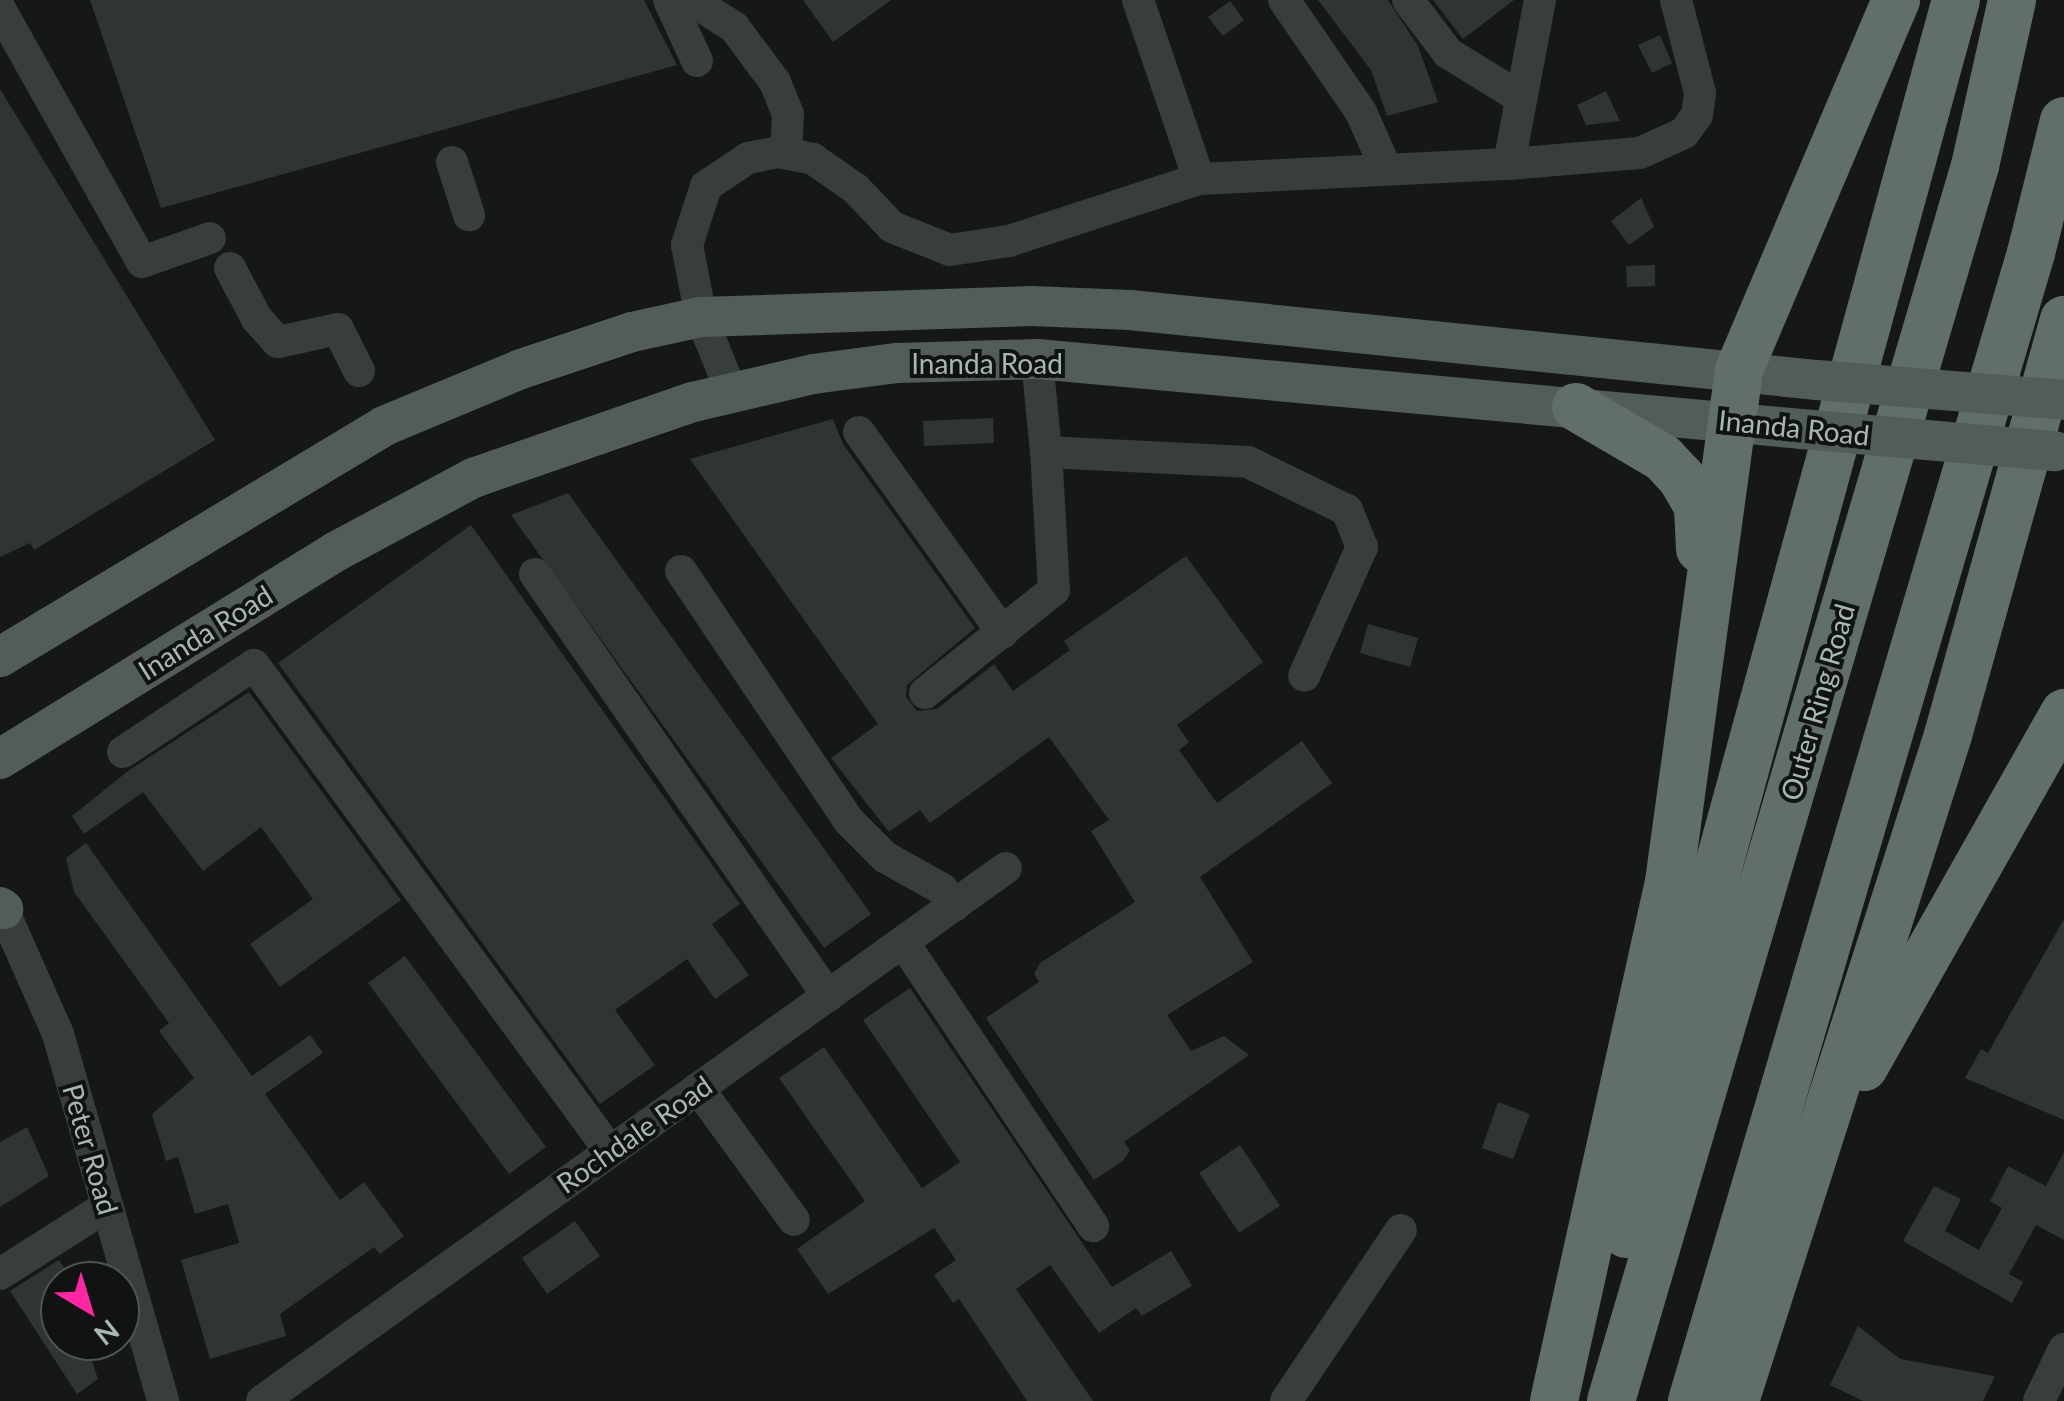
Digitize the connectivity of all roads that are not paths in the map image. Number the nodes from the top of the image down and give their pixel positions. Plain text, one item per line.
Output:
1 (669, 0) edge
2 (691, 0) edge
3 (1138, 0) edge
4 (1284, 0) edge
5 (1408, 0) edge
6 (1540, 0) edge
7 (1676, 0) edge
8 (1896, 0) edge
9 (1956, 0) edge
10 (2012, 0) edge
11 (0, 9) edge
12 (697, 61) dead end
13 (1521, 98) junction
14 (2064, 121) edge
15 (786, 154) junction
16 (452, 162) dead end
17 (1508, 164) junction
18 (1386, 169) junction
19 (1199, 180) junction
20 (468, 215) dead end
21 (210, 238) dead end
22 (230, 268) dead end
23 (701, 317) junction
24 (2064, 320) edge
25 (1038, 359) junction
26 (1739, 370) junction
27 (359, 371) dead end
28 (732, 393) junction
29 (2064, 400) edge
30 (1576, 407) joint
31 (1729, 421) junction
32 (859, 432) dead end
33 (1655, 436) junction
34 (2060, 451) edge
35 (1046, 452) junction
36 (681, 570) dead end
37 (535, 574) dead end
38 (1704, 617) junction
39 (1003, 634) junction
40 (0, 658) edge
41 (1304, 676) dead end
42 (925, 692) dead end
43 (2064, 713) edge
44 (123, 752) dead end
45 (0, 759) edge
46 (1006, 868) dead end
47 (954, 906) junction
48 (1, 907) edge
49 (903, 942) junction
50 (828, 996) junction
51 (698, 1088) junction
52 (610, 1151) junction
53 (1808, 1180) junction
54 (107, 1206) junction
55 (794, 1220) dead end
56 (1093, 1226) dead end
57 (1401, 1230) dead end
58 (0, 1274) edge
59 (2064, 1349) edge
60 (163, 1401) edge
61 (262, 1401) edge
62 (1286, 1401) edge
63 (1554, 1401) edge
64 (1579, 1401) edge
65 (1611, 1401) edge
66 (1692, 1401) edge
67 (1735, 1401) edge
68 (2039, 1401) edge

1 - 12 street
2 - 15 street
3 - 19 street
4 - 18 street
5 - 13 street
6 - 13 street
7 - 17 street
8 - 26 highway
9 - 64 highway
10 - 65 highway, Outer Ring Road
11 - 21 street
13 - 17 street
14 - 66 highway
15 - 19 street
15 - 23 street
16 - 20 street
17 - 18 street
18 - 19 street
22 - 27 street
23 - 26 main road, Inanda Road
23 - 28 street
23 - 40 main road, Inanda Road
24 - 53 highway
25 - 28 main road, Inanda Road
25 - 30 main road, Inanda Road
25 - 35 street
26 - 29 main road, Inanda Road, bridge
26 - 31 highway
28 - 45 main road, Inanda Road
30 - 33 highway
31 - 33 main road, Inanda Road
31 - 34 main road, Inanda Road, bridge
31 - 38 highway
32 - 39 street
33 - 38 highway
35 - 39 street
35 - 41 street
36 - 47 street
37 - 50 street
38 - 63 highway
39 - 42 street
43 - 53 highway
44 - 52 street
46 - 47 street, Rochdale Road
47 - 49 street, Rochdale Road
48 - 54 street, Peter Road
49 - 50 street, Rochdale Road
49 - 56 street
50 - 51 street, Rochdale Road
51 - 52 street, Rochdale Road
51 - 55 street
52 - 61 street, Rochdale Road
53 - 67 highway
54 - 58 street
54 - 60 street, Peter Road
57 - 62 street
59 - 68 street

